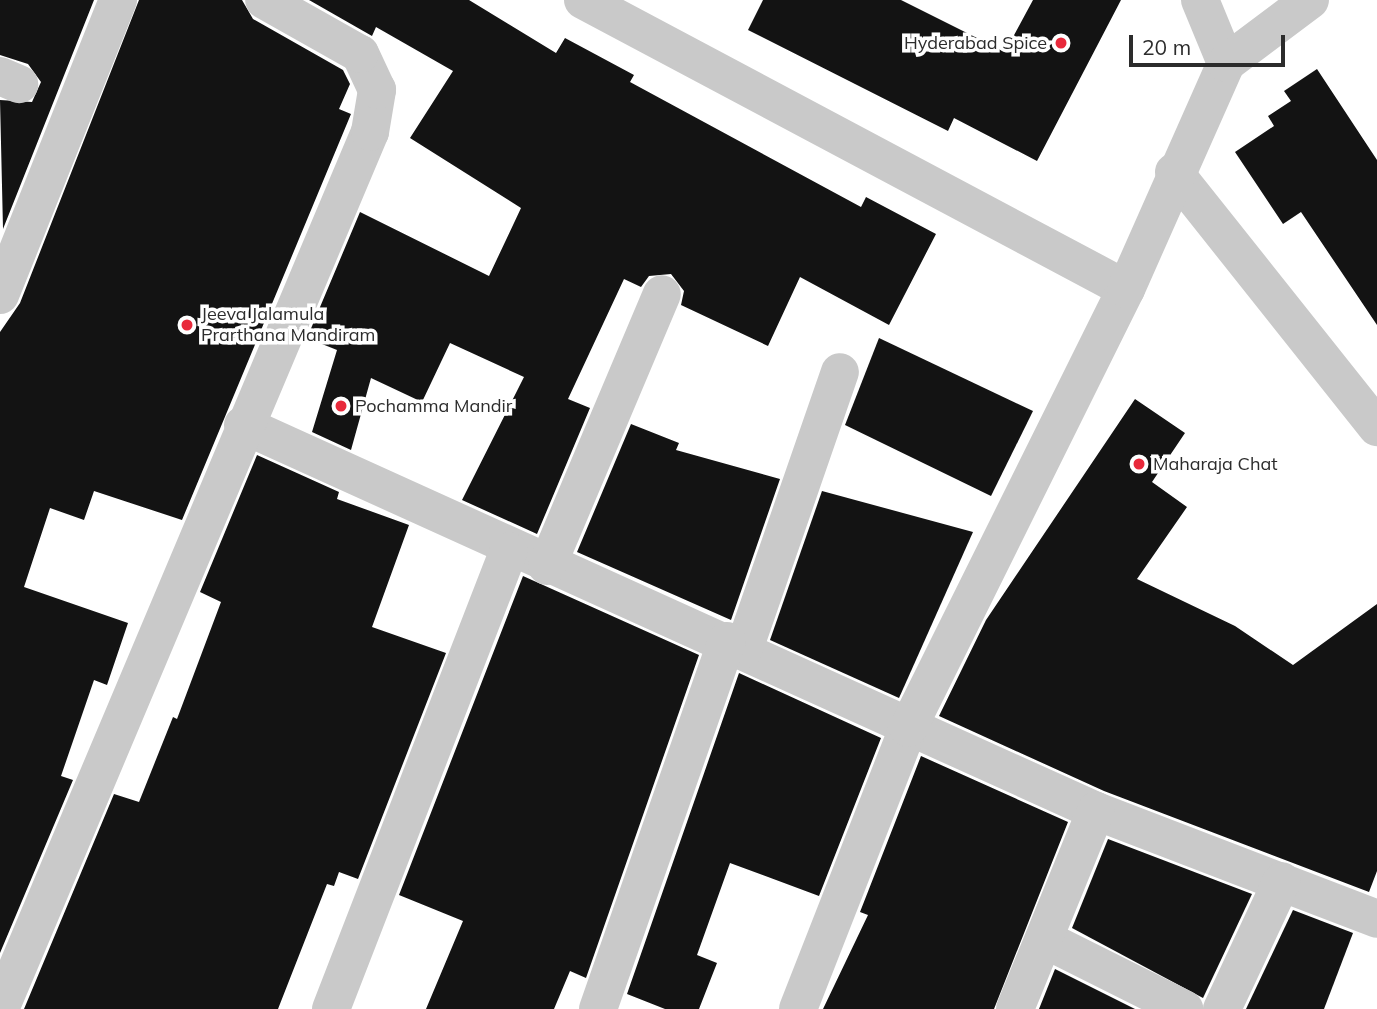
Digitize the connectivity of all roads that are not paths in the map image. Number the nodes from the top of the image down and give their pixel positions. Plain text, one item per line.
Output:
1 (118, 0) edge
2 (264, 0) edge
3 (583, 0) edge
4 (1200, 0) edge
5 (1310, 0) edge
6 (1226, 63) junction
7 (1174, 172) junction
8 (1126, 289) junction
9 (663, 294) dead end
10 (0, 295) edge
11 (840, 372) dead end
12 (243, 425) junction
13 (1377, 427) edge
14 (509, 551) junction
15 (547, 566) junction
16 (735, 645) junction
17 (908, 728) junction
18 (1096, 811) junction
19 (1282, 881) junction
20 (1377, 919) edge
21 (1044, 939) junction
22 (0, 1009) edge
23 (331, 1009) edge
24 (598, 1009) edge
25 (799, 1009) edge
26 (1015, 1009) edge
27 (1184, 1009) edge
28 (1222, 1009) edge

1 - 10 street
2 - 12 street
3 - 8 street
4 - 6 street
5 - 6 street
6 - 7 street
7 - 8 street
7 - 13 street
8 - 17 street
9 - 15 street
11 - 16 street
12 - 14 street
12 - 22 street
14 - 15 street
14 - 23 street
15 - 16 street
16 - 17 street
16 - 24 street
17 - 18 street
17 - 25 street
18 - 19 street
18 - 21 street
19 - 20 street
19 - 28 street
21 - 26 street
21 - 27 street

